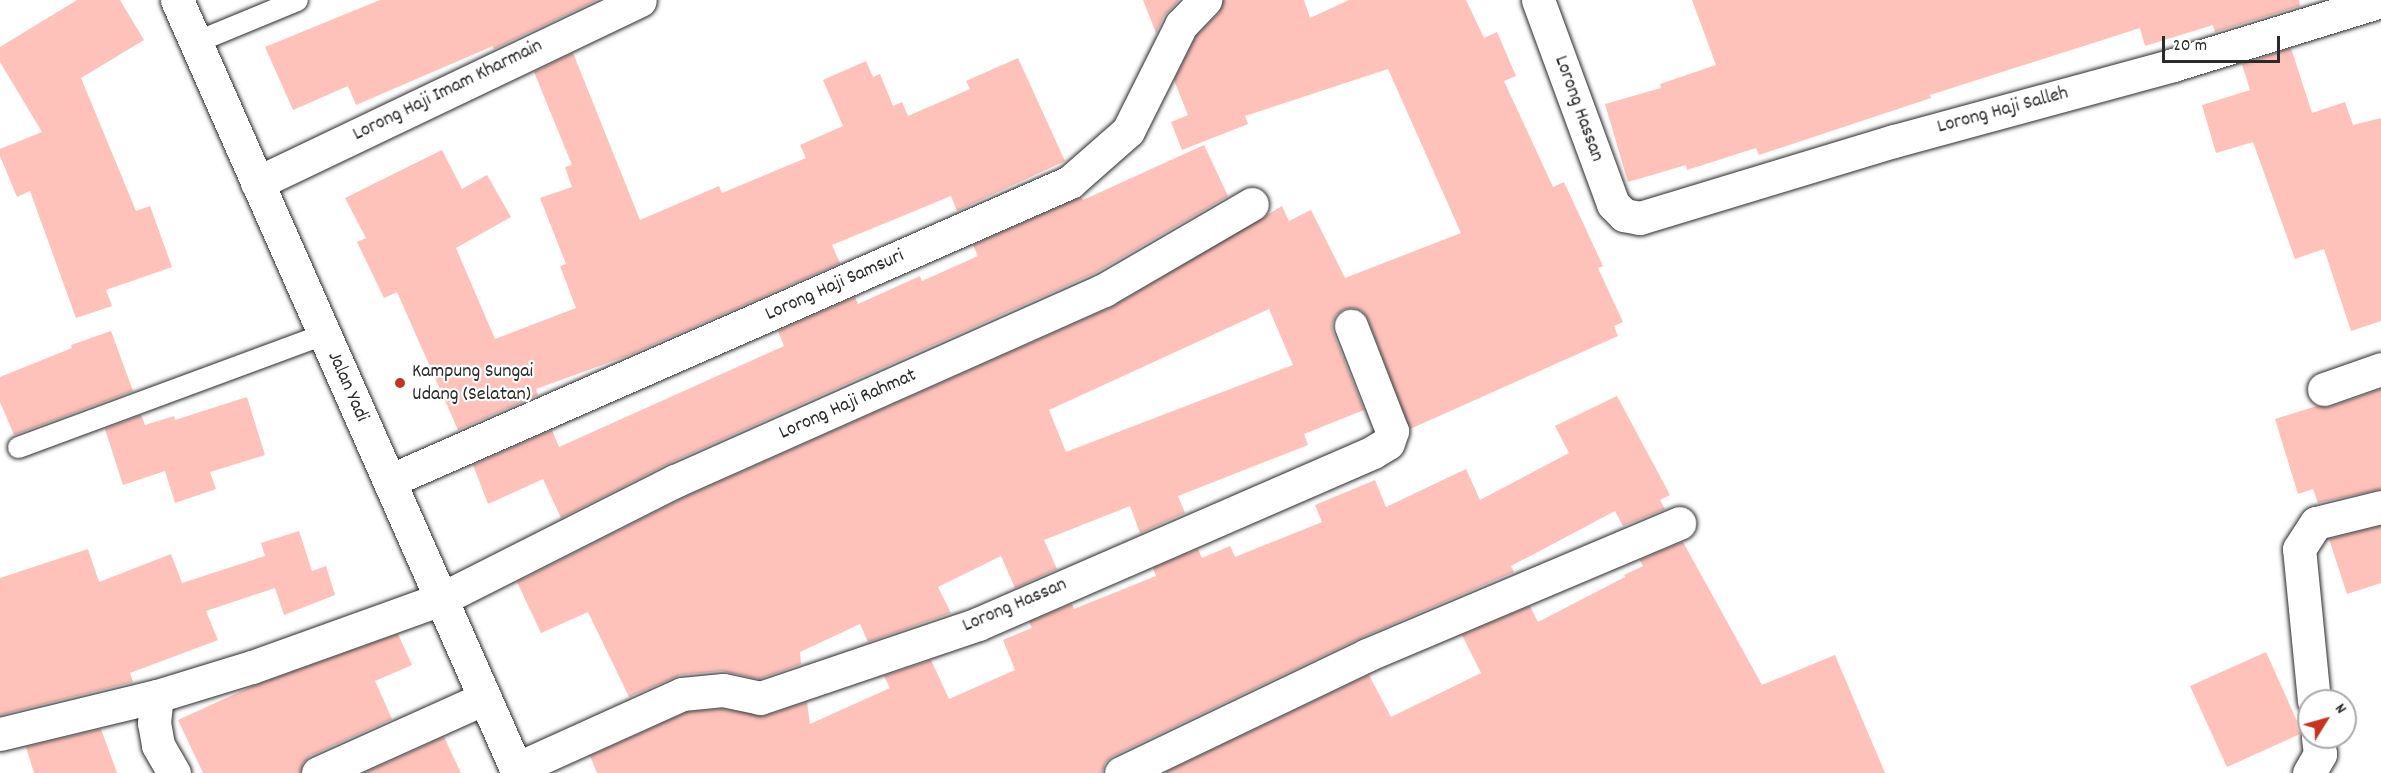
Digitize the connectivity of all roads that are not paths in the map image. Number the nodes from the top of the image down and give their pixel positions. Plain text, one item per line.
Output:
1 (177, 0) edge
2 (297, 0) edge
3 (640, 0) edge
4 (1205, 0) edge
5 (1538, 0) edge
6 (2381, 1) edge
7 (195, 42) junction
8 (257, 183) junction
9 (1252, 204) dead end
10 (1624, 214) joint
11 (1351, 326) dead end
12 (324, 334) junction
13 (2381, 369) edge
14 (2324, 389) dead end
15 (18, 447) dead end
16 (389, 481) junction
17 (2381, 507) edge
18 (1679, 523) dead end
19 (441, 599) junction
20 (2313, 689) edge
21 (157, 696) junction
22 (485, 698) junction
23 (0, 734) edge
24 (2319, 749) edge
25 (517, 771) edge
26 (174, 773) edge
27 (318, 773) edge
28 (1121, 773) edge
29 (2309, 773) edge

1 - 7 street, Jalan Yadi
2 - 7 lane
3 - 8 street, Lorong Haji Imam Kharmain
4 - 16 street, Lorong Haji Samsuri
5 - 10 street, Lorong Hassan
6 - 10 street, Lorong Haji Salleh
7 - 8 street, Jalan Yadi
8 - 12 street, Jalan Yadi
9 - 19 street, Lorong Haji Rahmat
11 - 25 street, Lorong Hassan
12 - 15 lane
12 - 16 street, Jalan Yadi
13 - 14 street
16 - 19 street, Jalan Yadi
17 - 20 street
18 - 28 street
19 - 21 street, Lorong Haji Rahmat
19 - 22 street, Jalan Yadi
21 - 23 street, Lorong Haji Rahmat
21 - 26 street
22 - 25 street, Jalan Yadi
22 - 27 street
24 - 29 street

